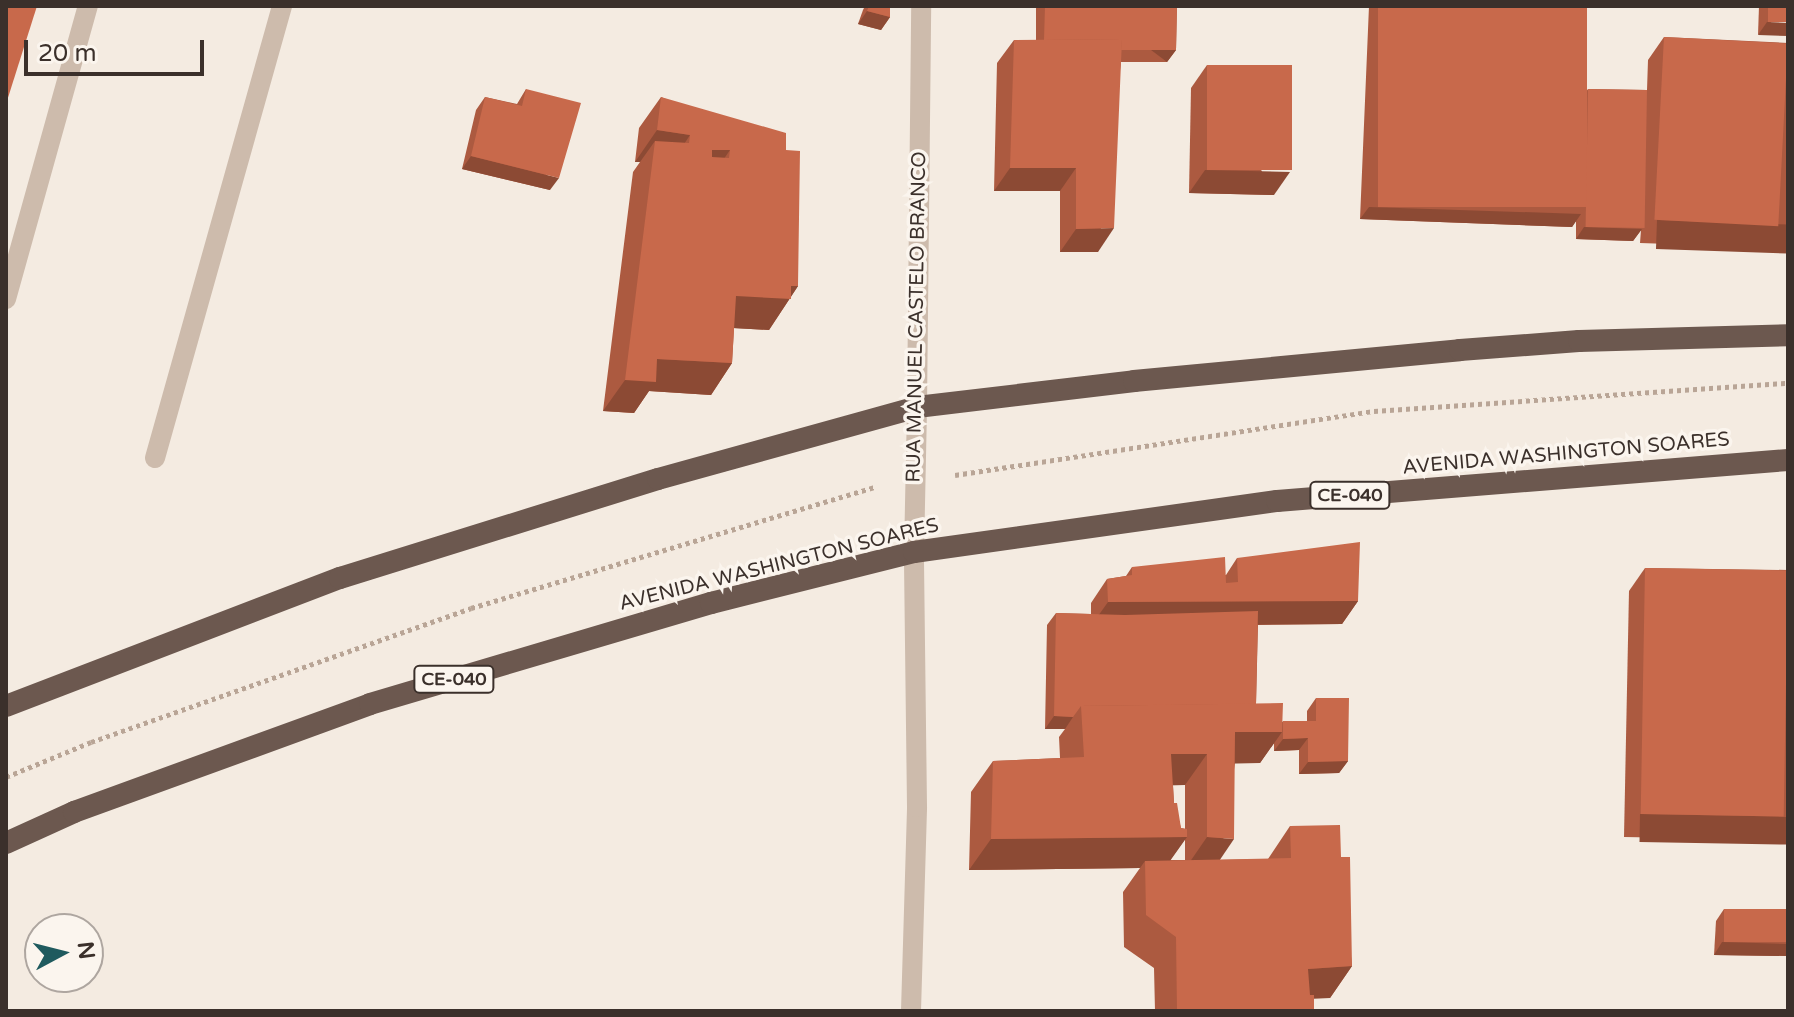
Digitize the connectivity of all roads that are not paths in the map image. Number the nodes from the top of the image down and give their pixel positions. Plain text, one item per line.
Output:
1 (88, 6) edge
2 (282, 6) edge
3 (921, 6) edge
4 (6, 299) edge
5 (1788, 335) edge
6 (917, 407) junction
7 (155, 458) dead end
8 (1788, 460) edge
9 (914, 552) junction
10 (6, 706) edge
11 (6, 843) edge
12 (911, 1011) edge

1 - 4 street
2 - 7 street
3 - 6 street, RUA MANUEL CASTELO BRANCO
5 - 6 highway
6 - 9 street, RUA MANUEL CASTELO BRANCO
6 - 10 highway
8 - 9 highway, AVENIDA WASHINGTON SOARES / CE-040
9 - 11 highway, AVENIDA WASHINGTON SOARES / CE-040
9 - 12 street, RUA MANUEL CASTELO BRANCO

